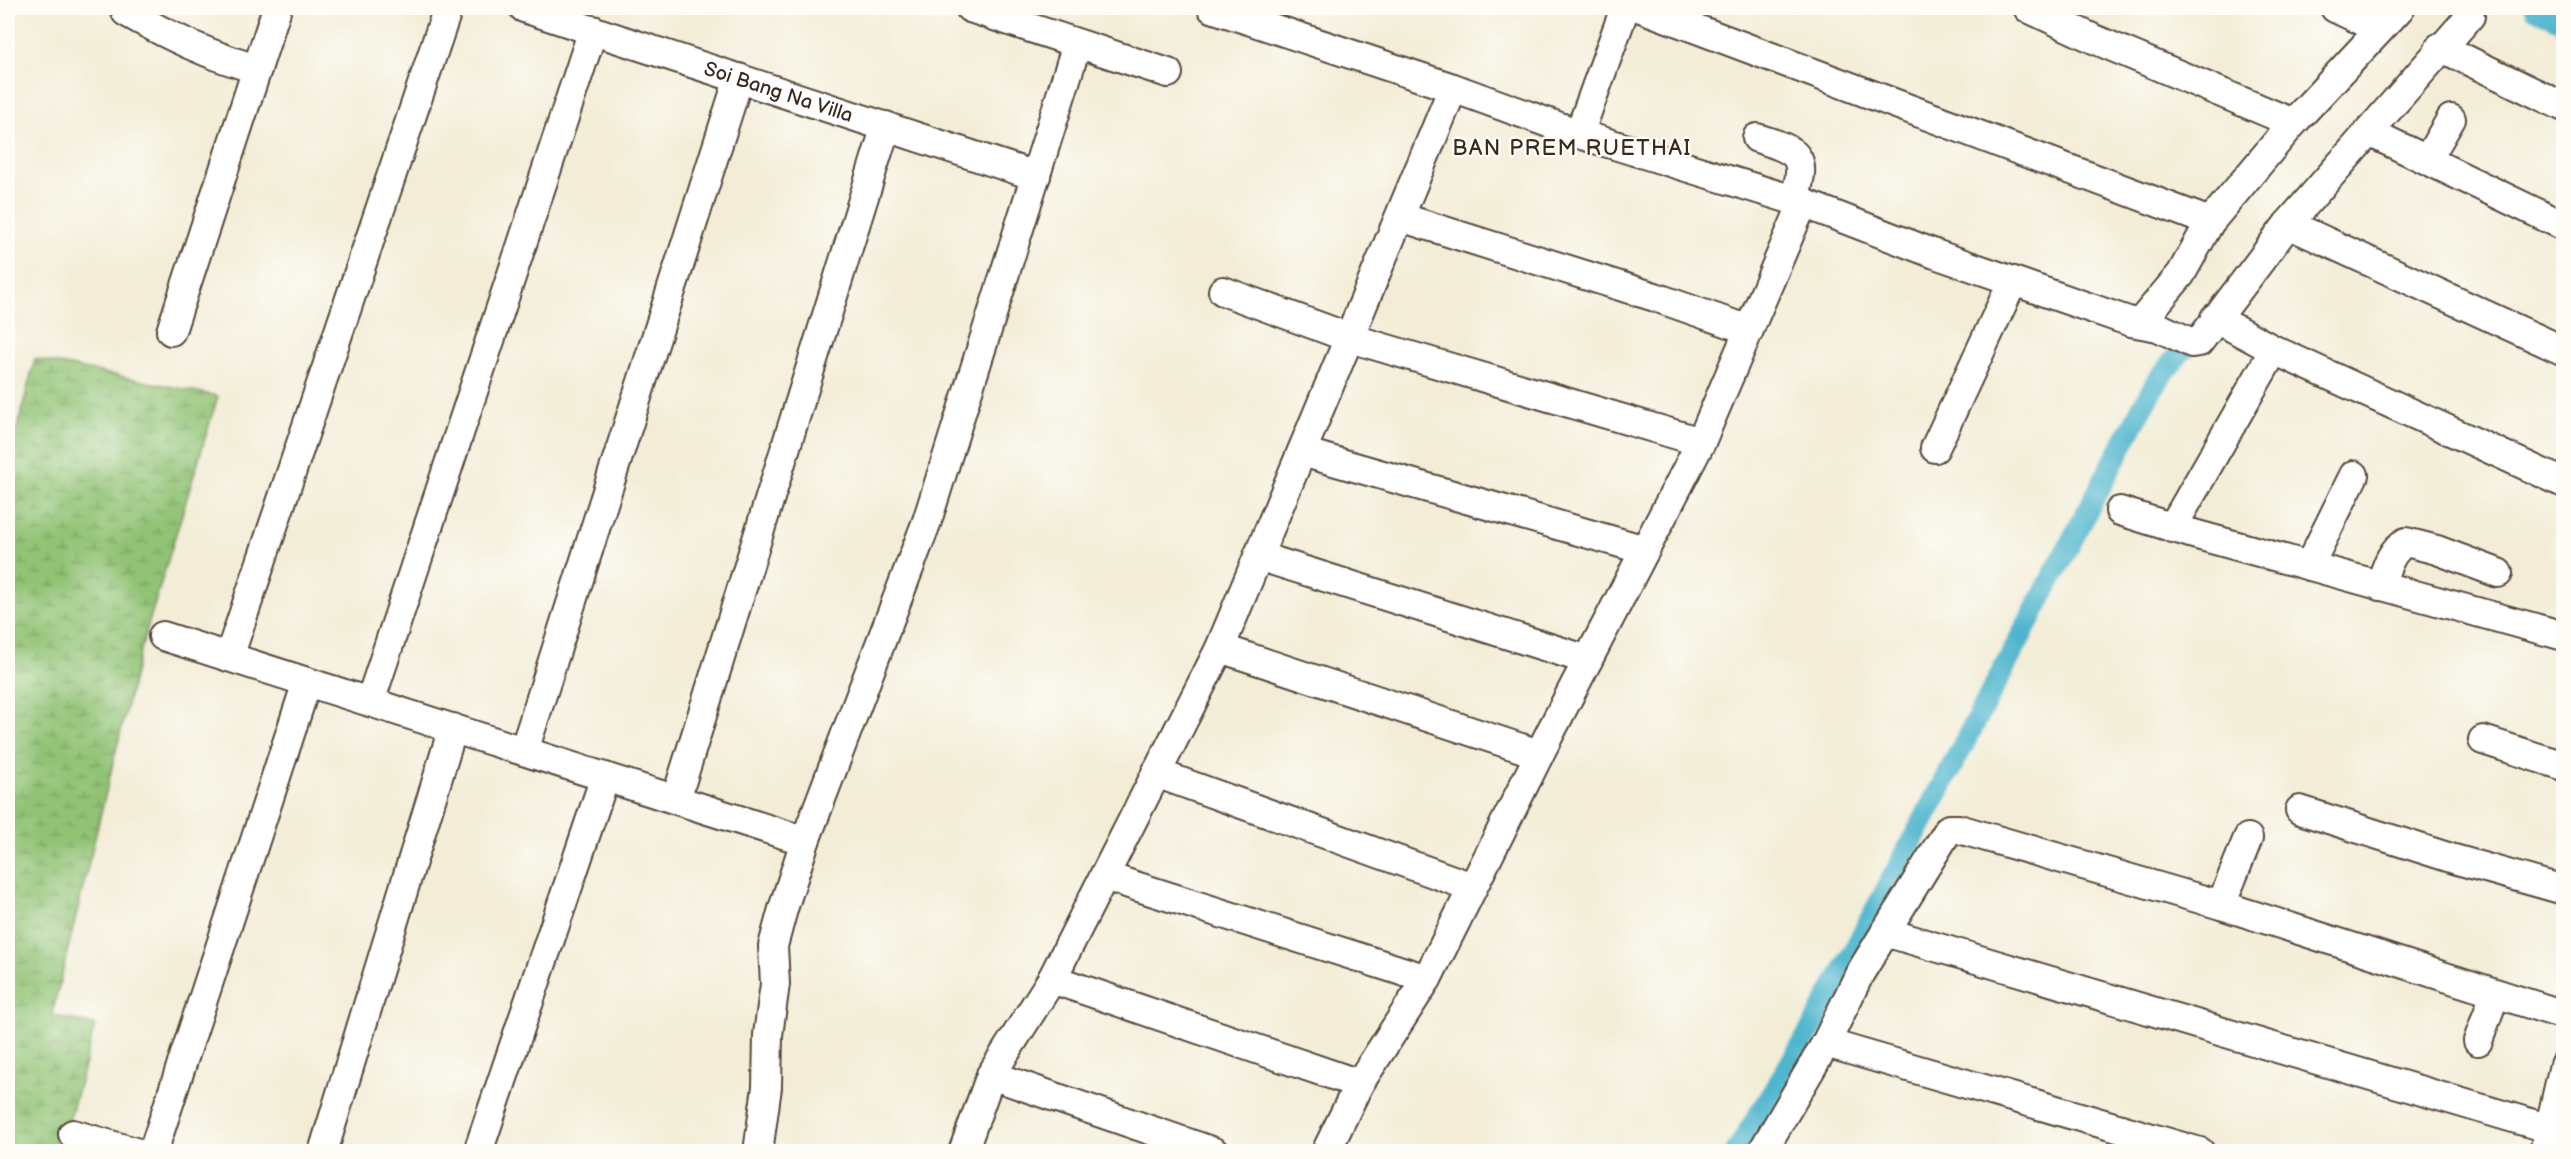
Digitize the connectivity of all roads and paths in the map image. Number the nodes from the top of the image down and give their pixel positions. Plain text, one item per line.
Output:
1 (277, 8) edge
2 (448, 8) edge
3 (524, 8) edge
4 (970, 8) edge
5 (1212, 8) edge
6 (1625, 8) edge
7 (1641, 8) edge
8 (2028, 8) edge
9 (2335, 8) edge
10 (2400, 8) edge
11 (126, 12) dead end
12 (2470, 16) dead end
13 (2380, 29) junction
14 (593, 30) junction
15 (1077, 44) junction
16 (2440, 47) junction
17 (257, 69) junction
18 (1168, 73) dead end
19 (739, 78) junction
20 (1453, 88) junction
21 (2564, 107) edge
22 (2451, 119) dead end
23 (2293, 123) junction
24 (886, 126) junction
25 (2369, 132) junction
26 (1579, 134) junction
27 (1757, 138) dead end
28 (2427, 160) junction
29 (1036, 176) junction
30 (1798, 201) junction
31 (1400, 217) junction
32 (2210, 222) junction
33 (2288, 224) junction
34 (2564, 226) edge
35 (2013, 281) junction
36 (1223, 291) dead end
37 (2214, 318) junction
38 (2149, 325) junction
39 (1749, 330) junction
40 (171, 331) dead end
41 (1350, 338) junction
42 (2274, 350) junction
43 (2564, 351) edge
44 (1701, 442) junction
45 (1935, 448) dead end
46 (1302, 452) junction
47 (2354, 475) dead end
48 (2564, 483) edge
49 (2120, 511) dead end
50 (2172, 528) junction
51 (1645, 550) junction
52 (1258, 556) junction
53 (2309, 566) junction
54 (2498, 573) dead end
55 (2380, 586) junction
56 (163, 636) dead end
57 (2564, 636) edge
58 (1220, 648) junction
59 (229, 657) junction
60 (1588, 660) junction
61 (308, 682) junction
62 (370, 702) junction
63 (453, 728) junction
64 (2483, 740) dead end
65 (524, 751) junction
66 (1539, 754) junction
67 (2564, 766) edge
68 (1156, 773) junction
69 (605, 777) junction
70 (676, 799) junction
71 (2300, 810) dead end
72 (2248, 838) dead end
73 (806, 841) junction
74 (1104, 876) junction
75 (1472, 886) junction
76 (2564, 890) edge
77 (2221, 905) junction
78 (1885, 932) junction
79 (1052, 979) junction
80 (1428, 980) junction
81 (2495, 994) junction
82 (2564, 1015) edge
83 (2478, 1041) dead end
84 (1826, 1043) junction
85 (2564, 1065) edge
86 (991, 1075) junction
87 (1359, 1084) junction
88 (74, 1134) dead end
89 (2550, 1139) edge
90 (1334, 1149) edge
91 (135, 1152) edge
92 (153, 1152) edge
93 (323, 1152) edge
94 (478, 1152) edge
95 (758, 1152) edge
96 (963, 1152) edge
97 (1214, 1152) edge
98 (1762, 1152) edge
99 (2200, 1152) edge

1 - 17 street
2 - 59 street
3 - 14 street, Soi Bang Na Villa
4 - 15 street
5 - 20 street
6 - 26 street
7 - 32 street
8 - 23 street
9 - 13 street
10 - 13 street
11 - 17 street
12 - 16 street
13 - 23 street
14 - 19 street, Soi Bang Na Villa
14 - 62 street
15 - 18 street
15 - 29 street
16 - 21 street
16 - 25 street
17 - 40 street
19 - 24 street, Soi Bang Na Villa
19 - 65 street
20 - 26 street
20 - 31 street
22 - 28 street
23 - 32 street
24 - 29 street, Soi Bang Na Villa
24 - 70 street
25 - 28 street
25 - 33 street
26 - 30 street
27 - 30 street
28 - 34 street
29 - 73 street
30 - 35 street
30 - 39 street
31 - 39 street
31 - 41 street
32 - 38 street
33 - 37 street
33 - 43 street
35 - 38 street
35 - 45 street
36 - 41 street
37 - 38 street
37 - 42 street
39 - 44 street
41 - 44 street
41 - 46 street
42 - 48 street
42 - 50 street
44 - 51 street
46 - 51 street
46 - 52 street
47 - 53 street
49 - 50 street
50 - 53 street
51 - 60 street
52 - 58 street
52 - 60 street
53 - 55 street
54 - 55 street
55 - 57 street
56 - 59 street
58 - 66 street
58 - 68 street
59 - 61 street
60 - 66 street
61 - 62 street
61 - 92 street
62 - 63 street
63 - 65 street
63 - 93 street
64 - 67 street
65 - 69 street
66 - 75 street
68 - 74 street
68 - 75 street
69 - 70 street
69 - 94 street
70 - 73 street
71 - 76 street
72 - 77 street
73 - 95 street
74 - 79 street
74 - 80 street
75 - 80 street
77 - 78 street
77 - 81 street
78 - 84 street
78 - 89 street
79 - 86 street
79 - 87 street
80 - 87 street
81 - 82 street
81 - 83 street
84 - 98 street
84 - 99 street
85 - 89 street
86 - 96 street
86 - 97 street
87 - 90 street
88 - 91 street

